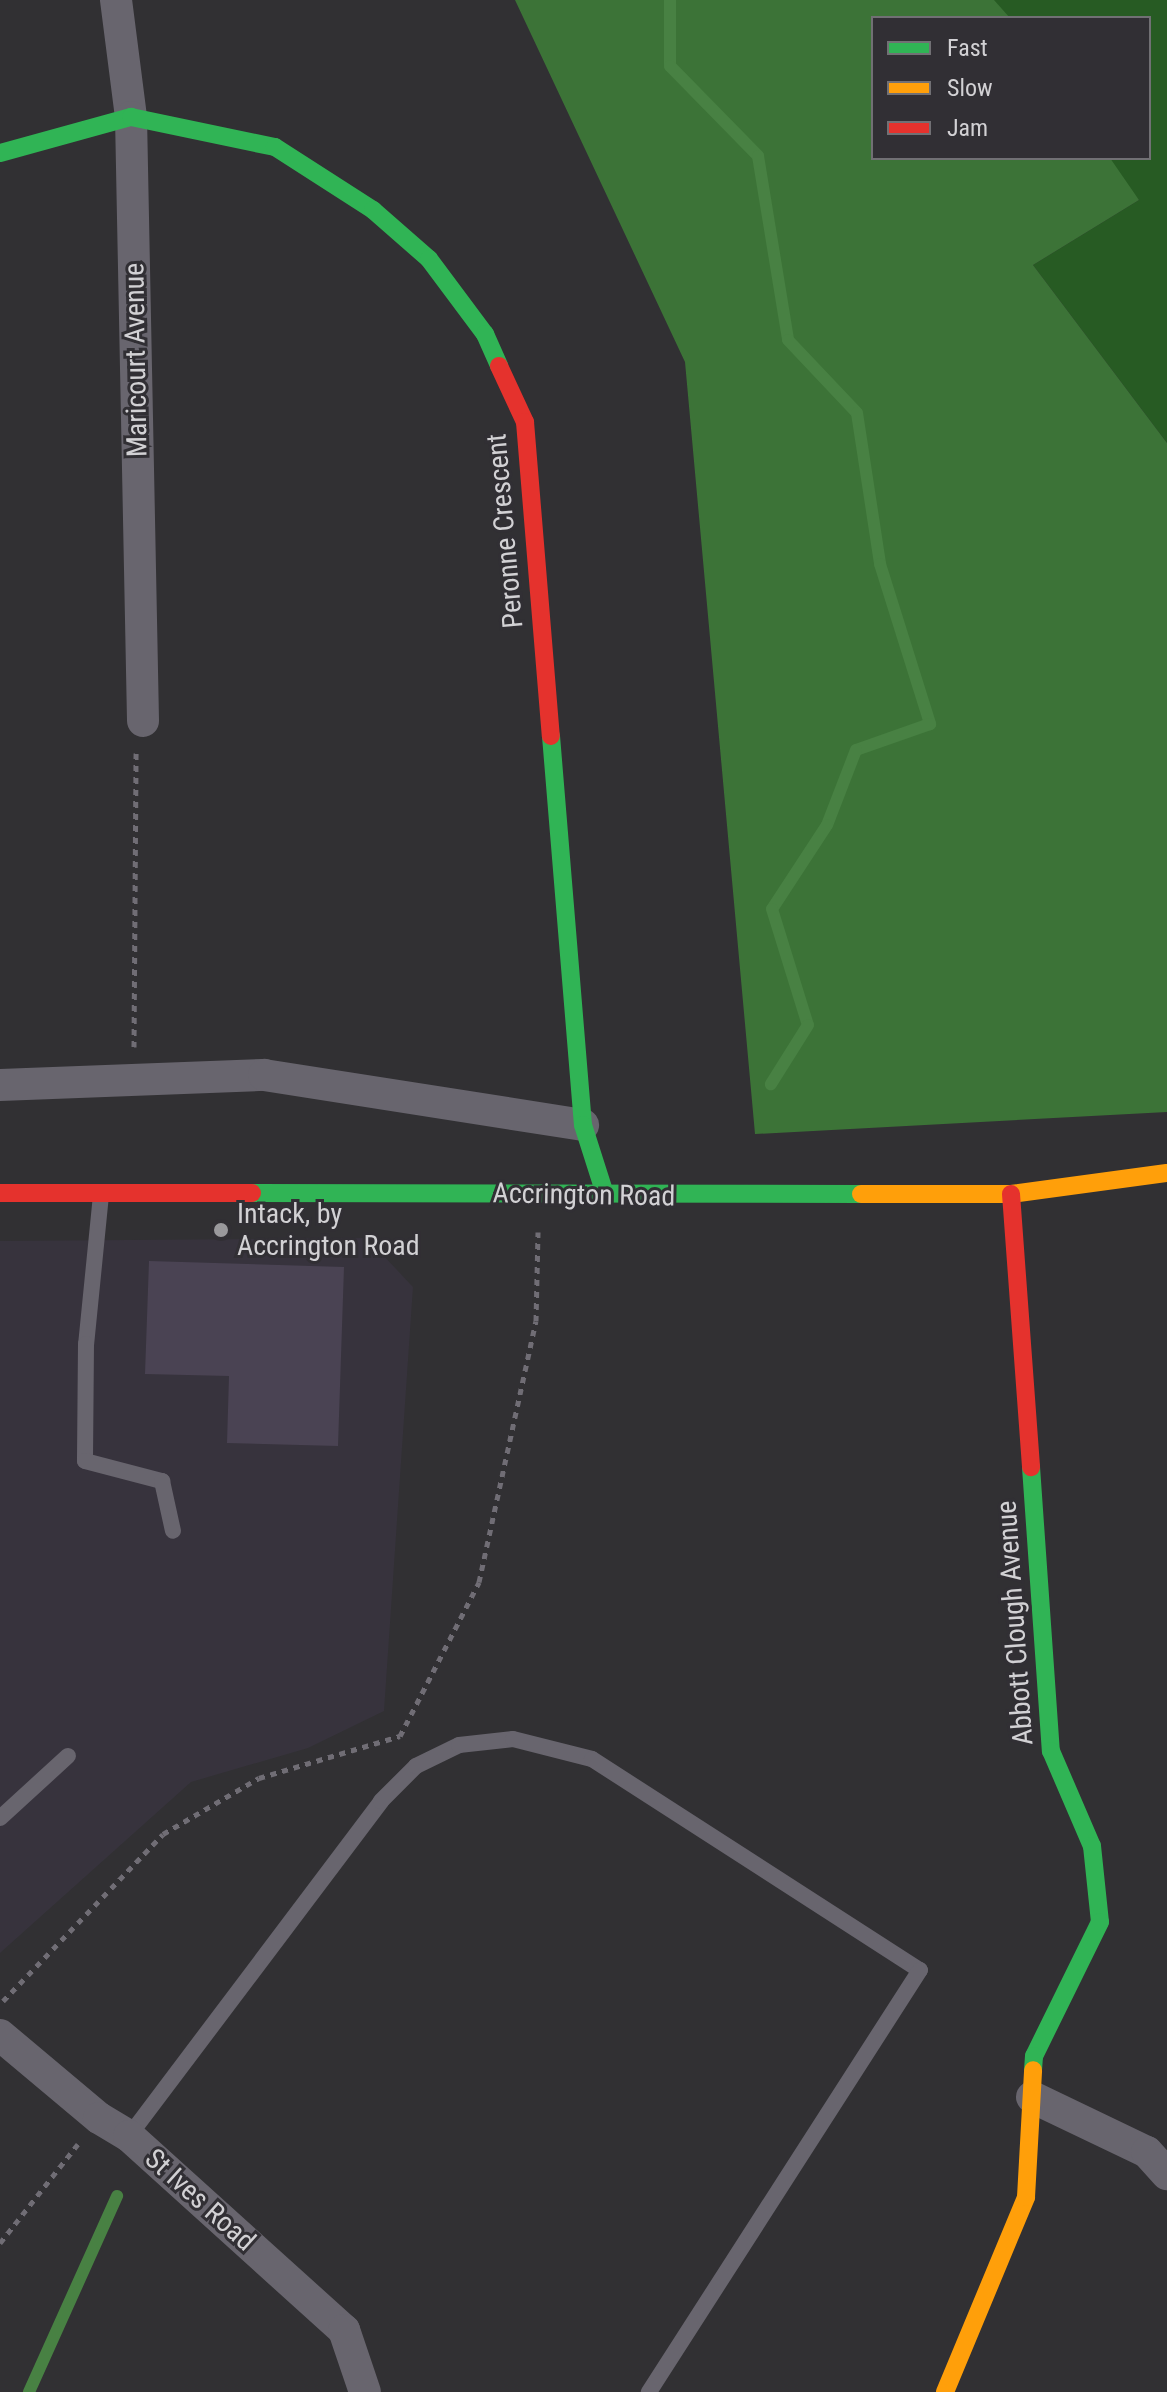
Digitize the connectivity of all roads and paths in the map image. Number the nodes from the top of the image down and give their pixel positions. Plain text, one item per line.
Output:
1 (116, 0) edge
2 (131, 117) junction
3 (0, 153) edge
4 (143, 721) joint
5 (134, 1080) junction
6 (0, 1085) edge
7 (583, 1125) junction
8 (1167, 1173) edge
9 (0, 1193) edge
10 (539, 1194) junction
11 (1011, 1194) junction
12 (101, 1195) junction
13 (606, 1197) junction
14 (173, 1531) dead end
15 (68, 1756) dead end
16 (0, 1818) edge
17 (0, 2004) edge
18 (0, 2035) edge
19 (1032, 2097) junction
20 (99, 2118) junction
21 (129, 2136) junction
22 (1167, 2174) edge
23 (0, 2243) edge
24 (365, 2392) edge
25 (649, 2392) edge
26 (945, 2392) edge

1 - 2 street, Maricourt Avenue
2 - 3 street, Peronne Crescent
2 - 4 street, Maricourt Avenue
2 - 7 street, Peronne Crescent
4 - 5 path
5 - 6 street
5 - 7 street
7 - 13 street, Peronne Crescent
8 - 11 street, Accrington Road
9 - 12 street, Accrington Road
10 - 12 street, Accrington Road
10 - 13 street, Accrington Road
10 - 17 path
11 - 13 street, Accrington Road
11 - 19 street, Abbott Clough Avenue
12 - 14 lane
15 - 16 lane
18 - 20 street, St Ives Road
19 - 22 street
19 - 26 street, Abbott Clough Avenue
20 - 21 street, St Ives Road
20 - 23 path
21 - 24 street, St Ives Road
21 - 25 lane

